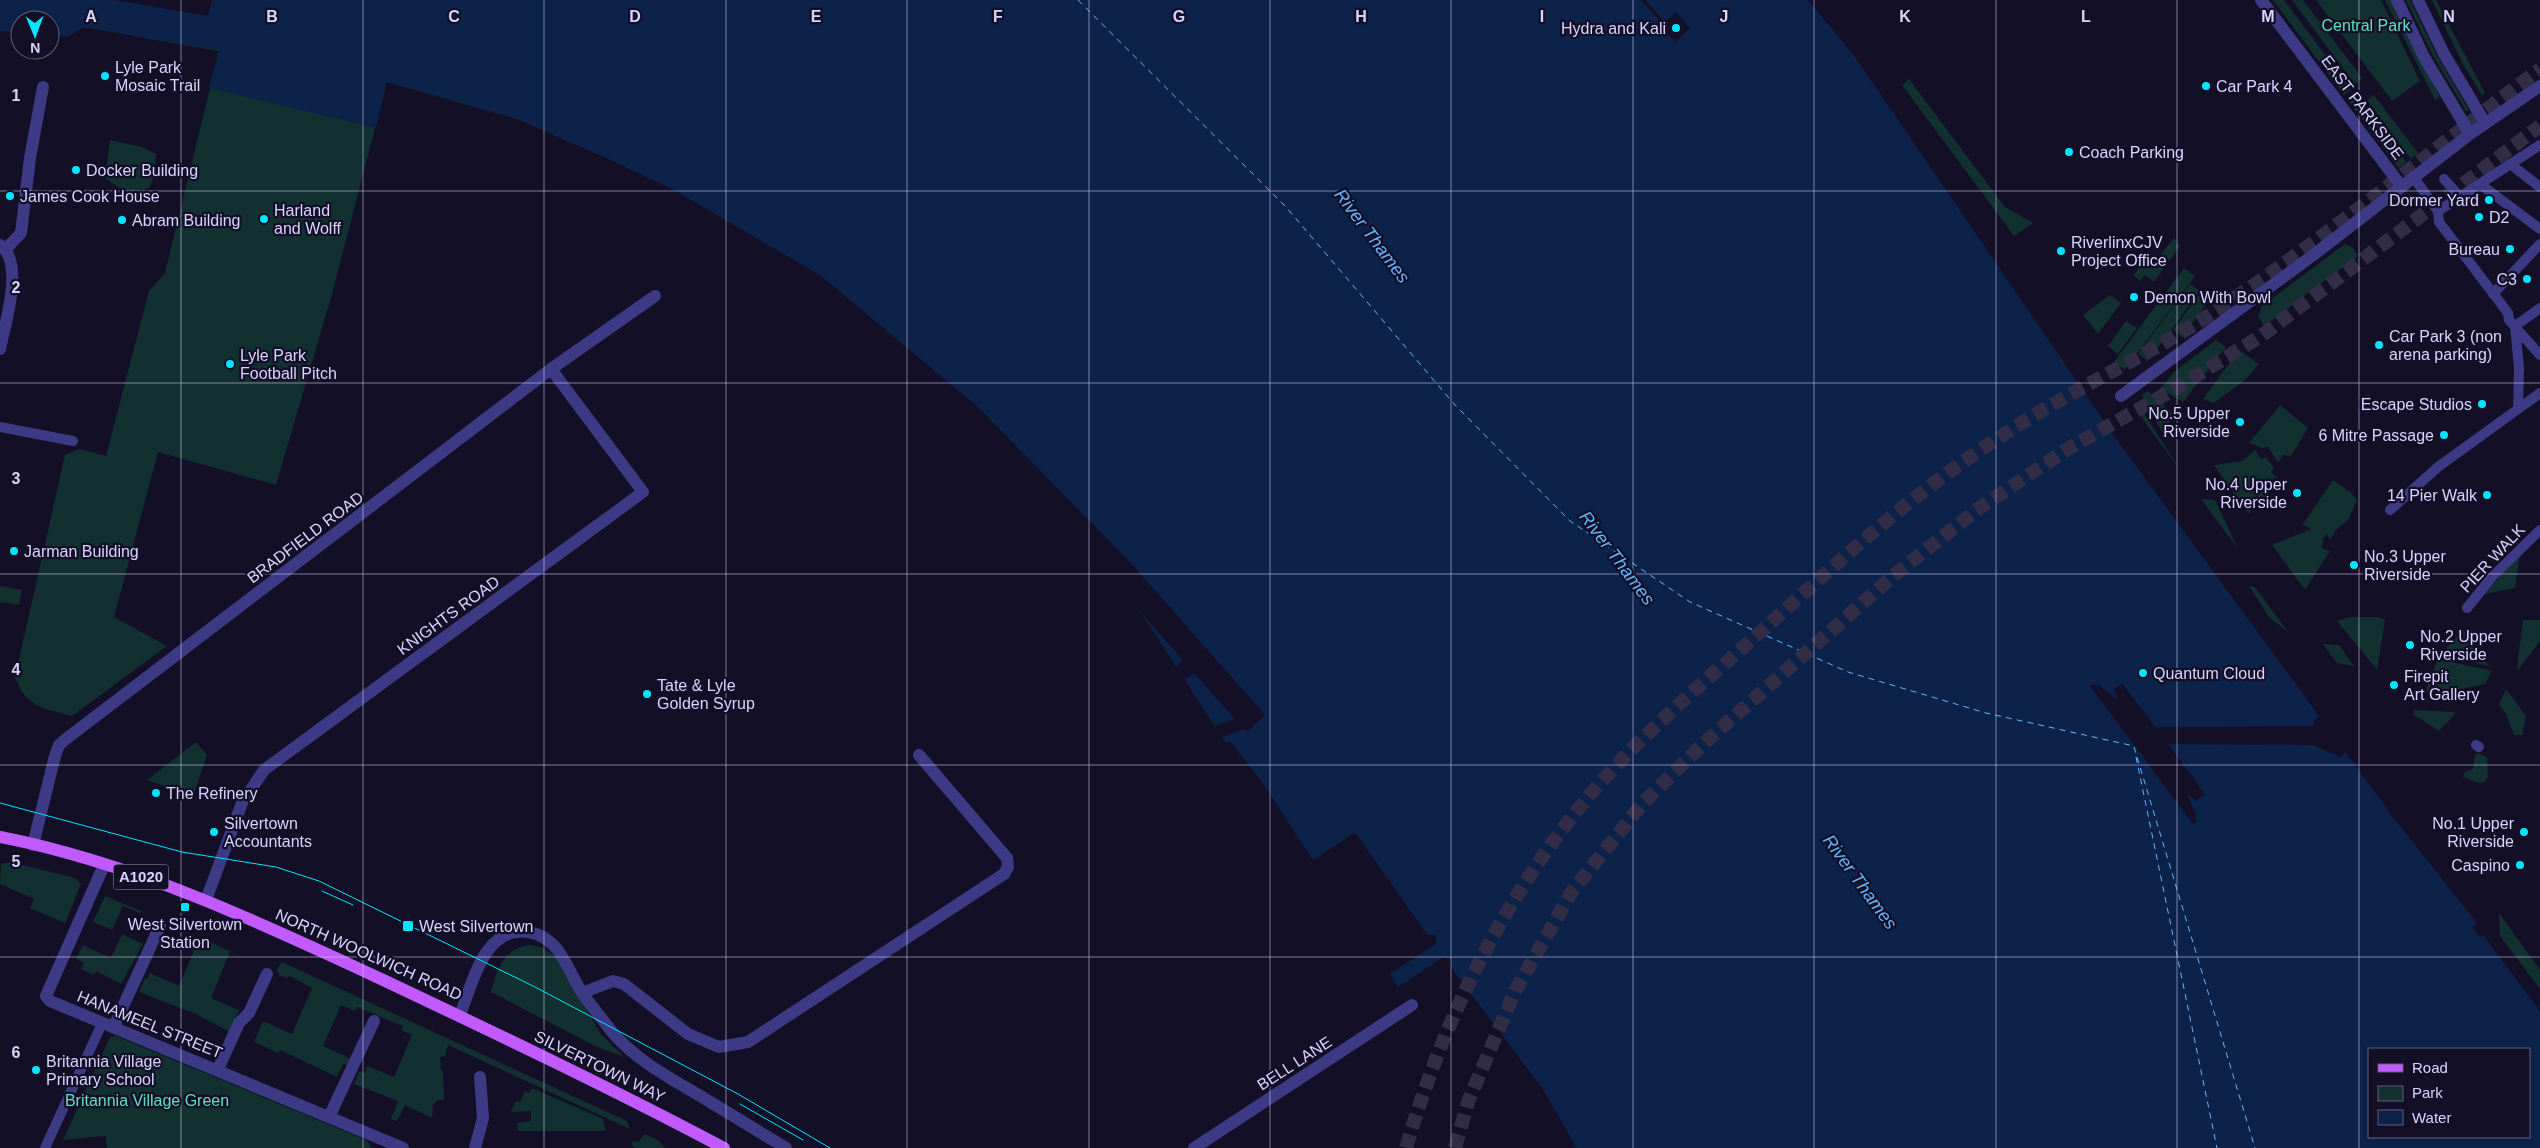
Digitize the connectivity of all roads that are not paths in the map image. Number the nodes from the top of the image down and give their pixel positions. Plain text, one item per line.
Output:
1 (2261, 0) edge
2 (2397, 0) edge
3 (2418, 0) edge
4 (2540, 86) edge
5 (43, 87) dead end
6 (2485, 123) junction
7 (2470, 134) junction
8 (2540, 145) edge
9 (2510, 164) junction
10 (2414, 178) junction
11 (2444, 179) dead end
12 (2480, 184) junction
13 (2402, 186) junction
14 (2540, 187) edge
15 (2460, 197) junction
16 (2438, 211) junction
17 (2540, 229) edge
18 (2540, 244) edge
19 (3, 248) edge
20 (2494, 294) junction
21 (655, 296) dead end
22 (2540, 308) edge
23 (2514, 326) junction
24 (0, 349) edge
25 (2540, 355) edge
26 (551, 369) junction
27 (2540, 393) edge
28 (2121, 396) dead end
29 (2518, 409) junction
30 (0, 427) edge
31 (73, 441) dead end
32 (2390, 510) dead end
33 (2540, 530) edge
34 (2467, 608) dead end
35 (919, 755) dead end
36 (0, 837) edge
37 (34, 845) junction
38 (104, 865) junction
39 (206, 900) junction
40 (160, 926) dead end
41 (267, 974) dead end
42 (582, 993) junction
43 (1412, 1005) dead end
44 (460, 1016) junction
45 (374, 1021) dead end
46 (114, 1026) junction
47 (100, 1028) dead end
48 (218, 1069) junction
49 (480, 1078) dead end
50 (329, 1117) junction
51 (374, 1136) junction
52 (720, 1147) edge
53 (45, 1148) edge
54 (384, 1148) edge
55 (403, 1148) edge
56 (475, 1148) edge
57 (786, 1148) edge
58 (1194, 1148) edge

1 - 13 street, EAST PARKSIDE
2 - 7 street
3 - 6 street
4 - 6 street
5 - 19 street
6 - 7 street
7 - 10 street
8 - 9 street
9 - 12 street
9 - 14 street
10 - 13 street
10 - 16 street
11 - 15 street
12 - 15 street
12 - 17 street
13 - 28 street
15 - 16 street
16 - 20 street
18 - 20 street
19 - 24 street
20 - 23 street
21 - 26 street, BRADFIELD ROAD
22 - 23 street
23 - 25 street
23 - 29 street
26 - 37 street, BRADFIELD ROAD
26 - 39 street, KNIGHTS ROAD
27 - 29 street
29 - 32 street
30 - 31 street
33 - 34 street, PIER WALK
35 - 42 street
36 - 37 main road, NORTH WOOLWICH ROAD / A1020
37 - 38 main road, NORTH WOOLWICH ROAD / A1020
38 - 39 main road, NORTH WOOLWICH ROAD / A1020
38 - 46 street, HANAMEEL STREET
39 - 44 main road, NORTH WOOLWICH ROAD / A1020
40 - 46 street
41 - 48 street
42 - 44 street, NORTH WOOLWICH ROAD
42 - 57 street, NORTH WOOLWICH ROAD
43 - 58 street, BELL LANE
44 - 52 main road, SILVERTOWN WAY / A1020
45 - 50 street
46 - 48 street, HANAMEEL STREET
47 - 53 street
48 - 50 street, HANAMEEL STREET
49 - 56 street
50 - 51 street, HANAMEEL STREET
51 - 54 street, HANAMEEL STREET
51 - 55 street, HANAMEEL STREET

